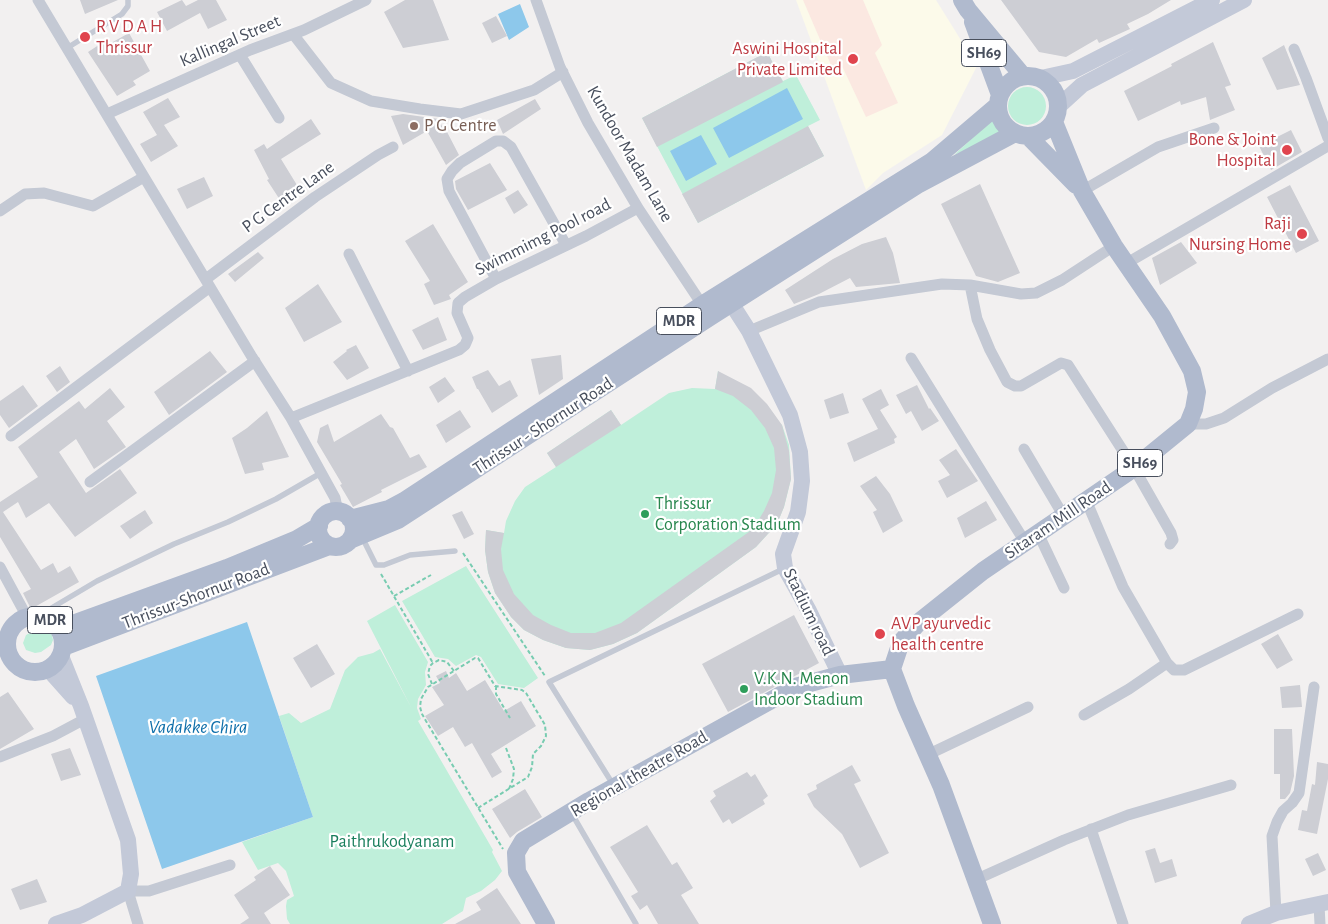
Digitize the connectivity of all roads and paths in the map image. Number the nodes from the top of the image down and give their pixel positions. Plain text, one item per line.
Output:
1 (38, 0) edge
2 (128, 0) edge
3 (366, 0) edge
4 (536, 0) edge
5 (1212, 0) edge
6 (1244, 0) edge
7 (965, 5) edge
8 (293, 34) junction
9 (67, 48) junction
10 (1294, 50) dead end
11 (240, 55) junction
12 (563, 72) junction
13 (1023, 76) junction
14 (1041, 78) junction
15 (999, 100) junction
16 (107, 114) junction
17 (1057, 114) junction
18 (279, 118) dead end
19 (1214, 128) dead end
20 (1021, 135) junction
21 (1328, 138) edge
22 (1328, 146) edge
23 (393, 147) dead end
24 (144, 177) junction
25 (905, 185) junction
26 (1082, 191) junction
27 (638, 208) junction
28 (0, 211) edge
29 (566, 245) junction
30 (1114, 246) junction
31 (349, 254) dead end
32 (1127, 263) junction
33 (496, 279) junction
34 (208, 283) junction
35 (970, 285) junction
36 (728, 298) junction
37 (706, 311) junction
38 (748, 331) junction
39 (911, 358) dead end
40 (1328, 359) edge
41 (255, 361) junction
42 (408, 371) junction
43 (291, 418) junction
44 (1188, 424) junction
45 (11, 436) dead end
46 (1024, 449) dead end
47 (1134, 468) junction
48 (322, 473) junction
49 (90, 482) dead end
50 (1086, 500) junction
51 (344, 515) junction
52 (1063, 516) junction
53 (319, 526) junction
54 (1031, 537) junction
55 (356, 538) junction
56 (1170, 544) dead end
57 (329, 546) junction
58 (455, 551) joint
59 (376, 565) junction
60 (0, 567) edge
61 (785, 568) junction
62 (431, 575) dead end
63 (1064, 588) dead end
64 (394, 596) junction
65 (1298, 614) dead end
66 (33, 616) junction
67 (59, 629) junction
68 (4, 646) edge
69 (62, 651) junction
70 (433, 663) junction
71 (1166, 663) junction
72 (48, 669) junction
73 (892, 669) junction
74 (454, 671) junction
75 (840, 675) junction
76 (549, 682) junction
77 (432, 684) junction
78 (496, 686) junction
79 (1314, 687) dead end
80 (1028, 707) dead end
81 (83, 712) junction
82 (1084, 715) dead end
83 (510, 718) dead end
84 (506, 748) dead end
85 (927, 755) junction
86 (0, 757) edge
87 (1231, 785) dead end
88 (615, 787) junction
89 (509, 790) junction
90 (478, 808) junction
91 (571, 812) junction
92 (1091, 829) junction
93 (506, 854) dead end
94 (230, 865) dead end
95 (975, 880) junction
96 (128, 890) junction
97 (1323, 904) edge
98 (1276, 913) junction
99 (56, 924) edge
100 (138, 924) edge
101 (546, 924) edge
102 (636, 924) edge
103 (992, 924) edge
104 (1123, 924) edge
105 (1249, 924) edge
106 (1320, 924) edge

1 - 9 street
2 - 9 lane
3 - 8 street, Kallingal Street
4 - 12 street, Kundoor Madam Lane
5 - 14 main road
6 - 17 main road
7 - 13 main road, SH69
7 - 15 main road, SH69
8 - 11 street, Kallingal Street
8 - 12 street
9 - 16 street
10 - 21 street
11 - 16 street, Kallingal Street
11 - 18 street
12 - 27 street, Kundoor Madam Lane
13 - 14 main road, SH69
13 - 15 main road, SH69
14 - 17 main road, SH69
15 - 20 main road, SH69
15 - 25 main road, MDR
16 - 24 street
17 - 20 main road
17 - 26 main road, SH69
19 - 26 street
20 - 25 main road, MDR
20 - 26 main road, SH69
22 - 32 street
23 - 34 street, P G Centre Lane
24 - 28 street
24 - 34 street
25 - 36 main road, MDR
26 - 30 main road, SH69
27 - 29 street, Swimmimg Pool road
27 - 37 street, Kundoor Madam Lane
29 - 33 street, Swimmimg Pool road
29 - 33 street
30 - 32 main road, SH69
30 - 35 street
31 - 42 street
32 - 44 main road, SH69
33 - 42 street, Swimmimg Pool road
34 - 41 street
34 - 45 street, P G Centre Lane
35 - 38 street
35 - 47 street
36 - 37 main road, Thrissur - Shornur Road / MDR
36 - 38 main road, Stadium road
37 - 51 main road, MDR
37 - 55 main road, Thrissur - Shornur Road / MDR
38 - 61 main road, Stadium road
39 - 54 street
40 - 44 street
41 - 43 street
41 - 49 street
42 - 43 street
43 - 48 street
44 - 47 main road, Sitaram Mill Road / SH69
46 - 52 street
47 - 50 main road, Sitaram Mill Road / SH69
47 - 56 street
48 - 51 street
48 - 66 lane
50 - 52 main road, Sitaram Mill Road / SH69
50 - 71 street
51 - 53 main road
51 - 55 main road
52 - 54 main road, Sitaram Mill Road / SH69
53 - 57 main road
53 - 67 main road, Thrissur-Shornur Road
54 - 63 street
54 - 73 main road, Sitaram Mill Road / SH69
55 - 57 main road
55 - 59 lane
57 - 69 main road, Thrissur-Shornur Road
58 - 59 lane
58 - 76 path
59 - 64 path
60 - 66 street
61 - 75 main road, Stadium road
61 - 76 lane
62 - 64 path
64 - 70 path
65 - 71 street
66 - 67 main road, MDR
66 - 68 main road, MDR
67 - 69 main road, MDR
68 - 72 main road, MDR
69 - 72 main road, MDR
69 - 81 main road
70 - 74 path
70 - 77 path
71 - 82 street
72 - 81 main road
73 - 75 main road, Stadium road
73 - 85 main road
74 - 77 path
74 - 78 path
75 - 88 main road, Regional theatre Road
76 - 88 lane
77 - 90 path
78 - 83 path
78 - 89 path
79 - 98 street
80 - 85 street
81 - 86 street
81 - 96 main road
84 - 89 path
85 - 95 main road
87 - 92 street
88 - 91 main road, Regional theatre Road
89 - 90 path
90 - 93 path
91 - 101 main road, Regional theatre Road
91 - 102 lane
92 - 95 street
92 - 104 street
94 - 96 street
95 - 103 main road
96 - 99 main road
96 - 100 street
97 - 98 main road
97 - 106 street
98 - 105 main road

